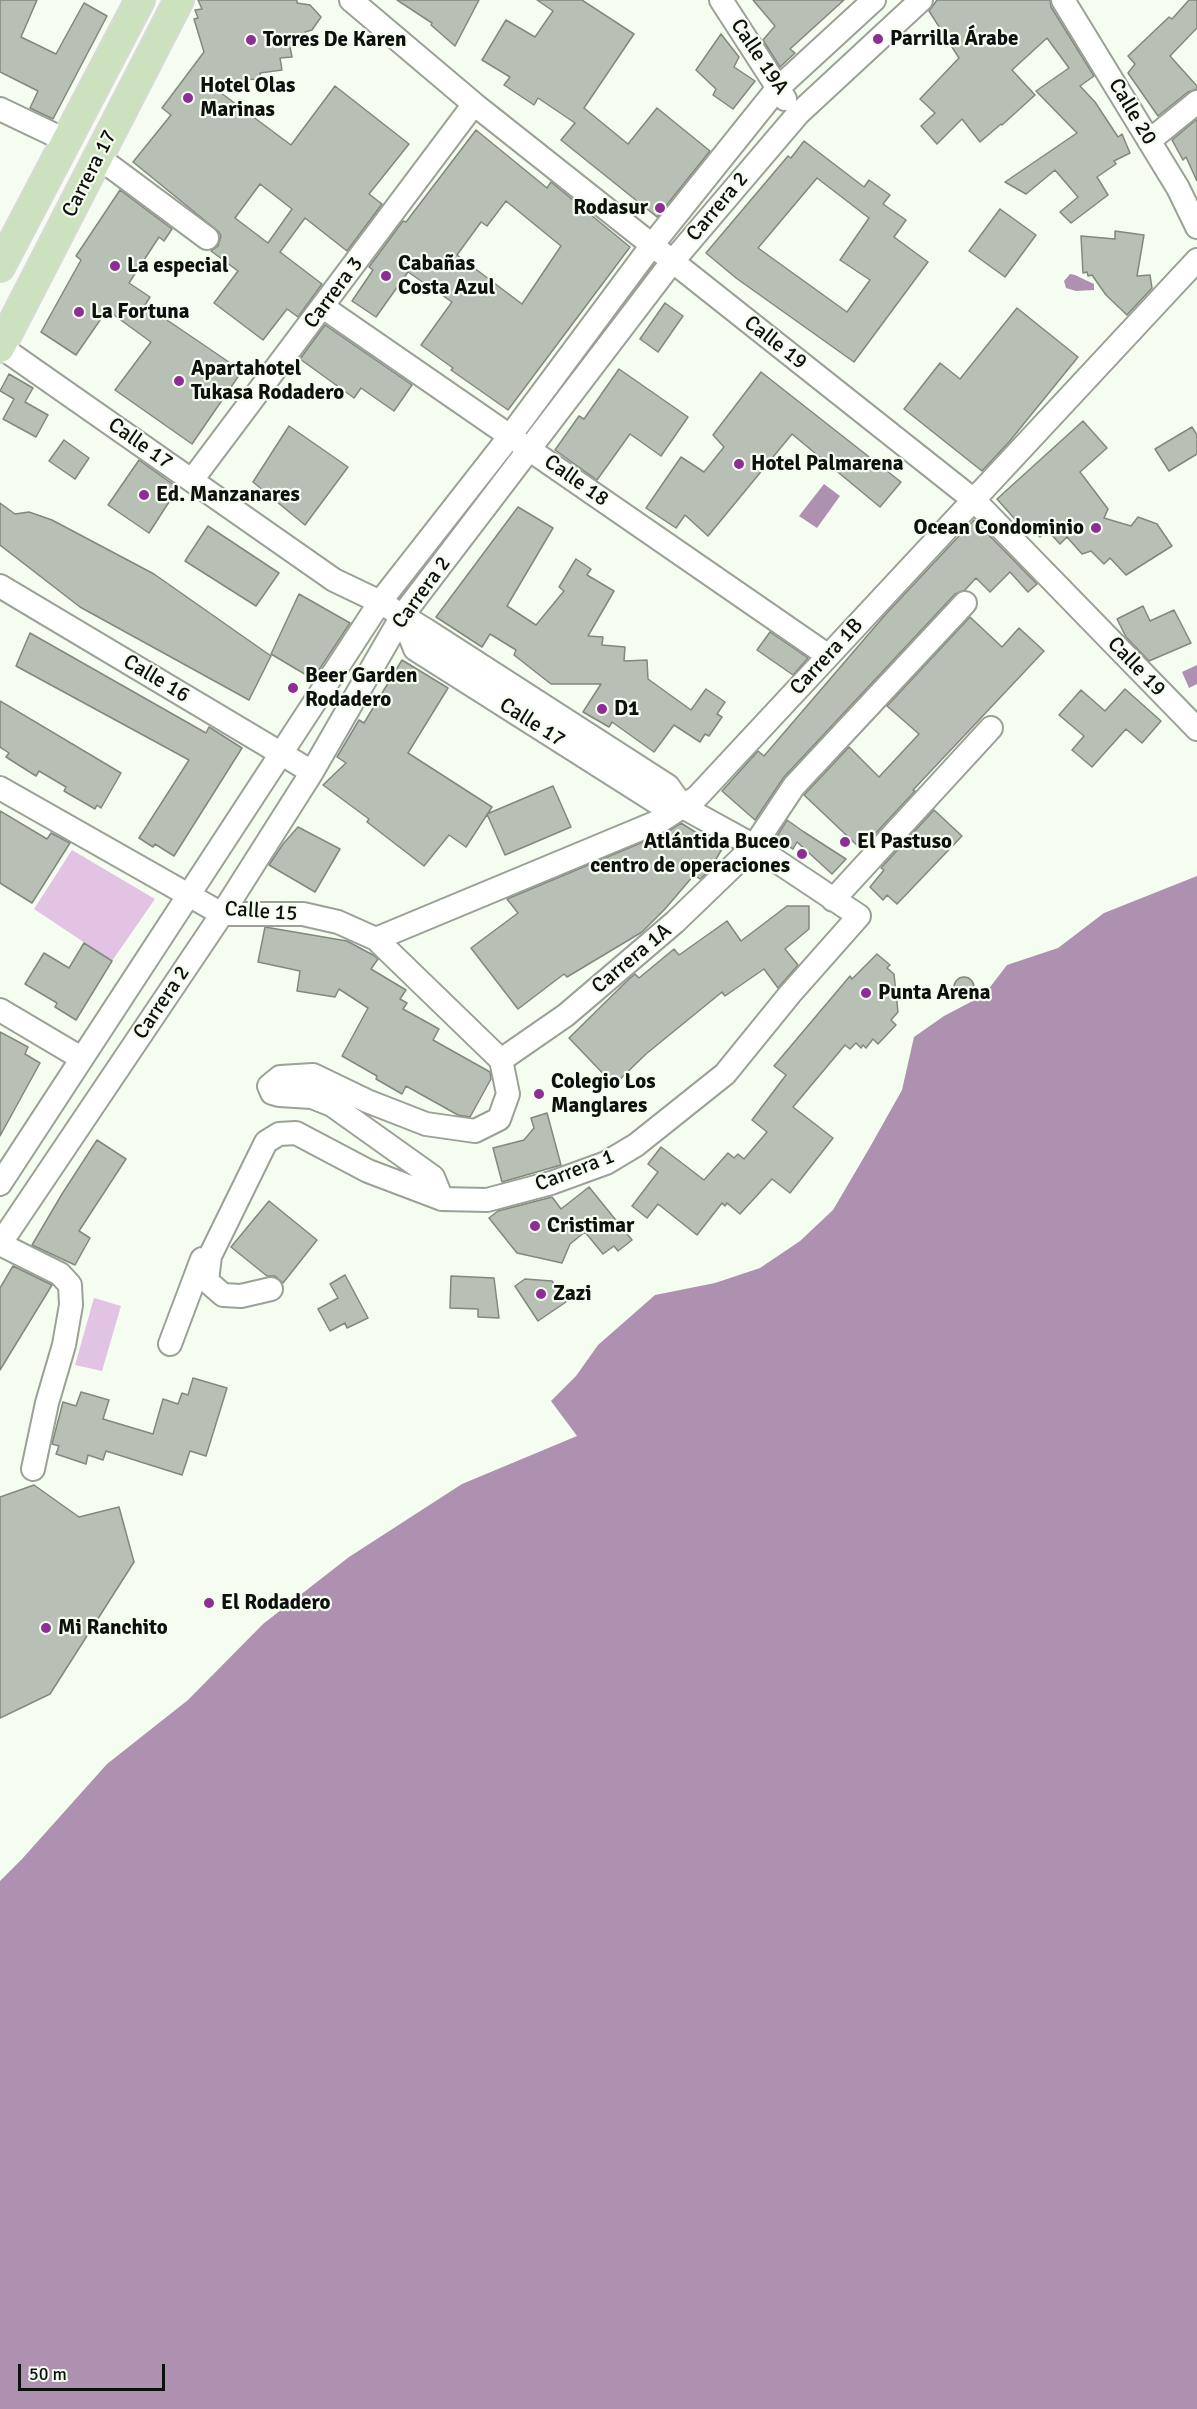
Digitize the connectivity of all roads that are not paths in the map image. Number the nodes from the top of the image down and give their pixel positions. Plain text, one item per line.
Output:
1 (141, 0) edge
2 (179, 0) edge
3 (351, 0) edge
4 (721, 0) edge
5 (874, 0) edge
6 (921, 0) edge
7 (1063, 0) edge
8 (777, 89) junction
9 (1197, 102) edge
10 (474, 104) junction
11 (0, 109) edge
12 (798, 114) junction
13 (65, 140) junction
14 (1149, 141) junction
15 (98, 157) junction
16 (1197, 227) edge
17 (207, 238) dead end
18 (652, 245) junction
19 (1197, 260) edge
20 (672, 262) junction
21 (0, 267) edge
22 (323, 307) junction
23 (0, 347) edge
24 (510, 436) junction
25 (529, 448) junction
26 (192, 480) junction
27 (975, 501) junction
28 (0, 586) edge
29 (380, 602) junction
30 (965, 603) dead end
31 (402, 616) junction
32 (827, 655) junction
33 (991, 728) dead end
34 (1197, 729) edge
35 (282, 754) junction
36 (312, 772) junction
37 (0, 788) edge
38 (683, 807) junction
39 (754, 846) junction
40 (190, 895) junction
41 (833, 900) junction
42 (222, 914) junction
43 (859, 916) joint
44 (376, 939) junction
45 (0, 1010) edge
46 (81, 1058) junction
47 (501, 1060) junction
48 (0, 1184) edge
49 (238, 1198) junction
50 (442, 1199) junction
51 (0, 1244) edge
52 (271, 1289) dead end
53 (170, 1344) dead end
54 (33, 1469) dead end

1 - 13 main road, Carrera 17
2 - 15 main road, Carrera 17
3 - 10 street, Calle 19
4 - 8 street, Calle 19A
5 - 8 street, Carrera 2
6 - 12 street, Carrera 2
7 - 14 street, Calle 20
8 - 12 street, Calle 19A
8 - 18 street, Carrera 2
9 - 14 street
10 - 18 street, Calle 19
10 - 22 street, Carrera 3
11 - 13 street
12 - 20 street, Carrera 2
13 - 21 main road, Carrera 17
14 - 16 street, Calle 20
15 - 17 street
15 - 23 main road, Carrera 17
18 - 20 street, Calle 19
18 - 24 street, Carrera 2
19 - 27 street, Carrera 1B
20 - 25 street, Carrera 2
20 - 27 street, Calle 19
22 - 24 street, Calle 18
22 - 26 street, Carrera 3
23 - 26 street, Calle 17
24 - 25 street, Calle 18
24 - 29 street, Carrera 2
25 - 31 street, Carrera 2
25 - 32 street, Calle 18
26 - 29 street, Calle 17
27 - 32 street, Carrera 1B
27 - 34 street, Calle 19
28 - 35 street, Calle 16
29 - 31 street, Calle 17
29 - 35 street, Carrera 2
30 - 39 street, Carrera 1A
31 - 36 street, Carrera 2
31 - 38 street, Calle 17
32 - 38 street, Carrera 1B
33 - 41 street
35 - 36 street, Calle 16
35 - 40 street, Carrera 2
36 - 42 street, Carrera 2
37 - 40 street, Calle 15
38 - 39 street, Calle 17
38 - 44 street, Carrera 1B
39 - 41 street, Calle 17
39 - 47 street, Carrera 1A
40 - 42 street, Calle 15
40 - 46 street, Carrera 2
41 - 43 street, Calle 17
42 - 44 street, Calle 15
42 - 51 street, Carrera 2
43 - 50 street, Carrera 1
44 - 47 street, Calle 15
45 - 46 street
46 - 48 street, Carrera 2
47 - 50 street
49 - 50 street, Carrera 1
49 - 52 street
49 - 53 street
51 - 54 street

